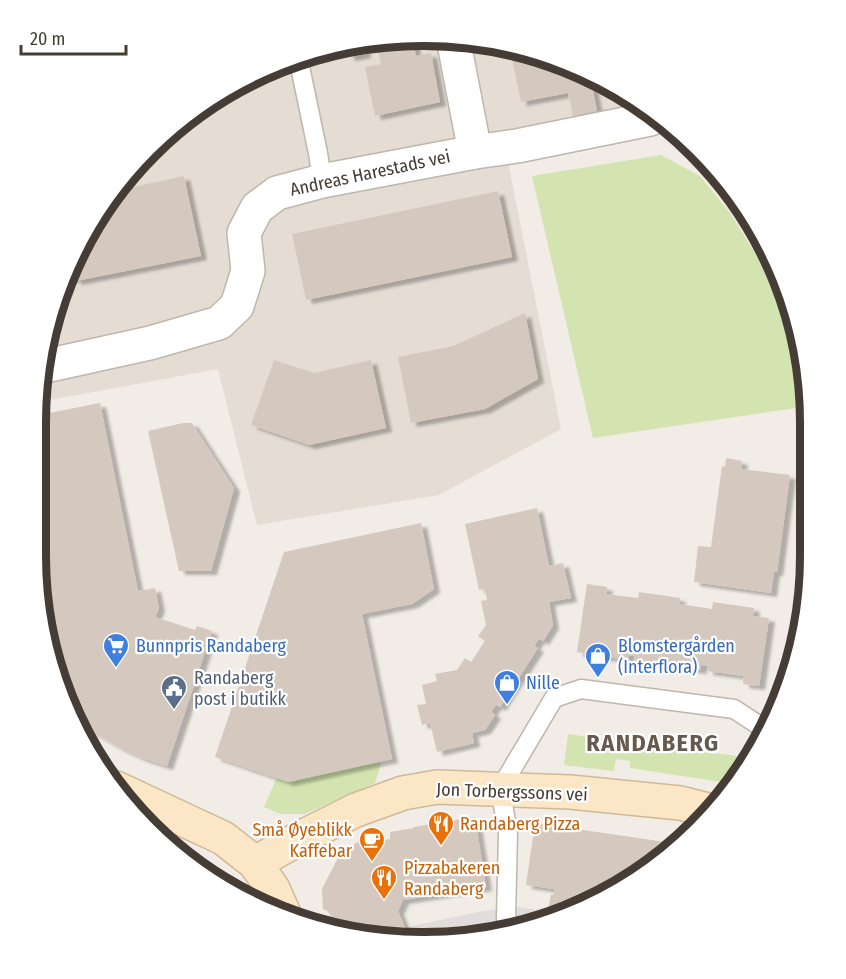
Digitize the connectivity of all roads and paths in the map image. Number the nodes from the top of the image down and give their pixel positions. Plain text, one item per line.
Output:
1 (455, 48) edge
2 (300, 67) edge
3 (645, 119) edge
4 (476, 152) junction
5 (322, 181) junction
6 (52, 365) edge
7 (760, 726) edge
8 (500, 789) junction
9 (133, 796) edge
10 (702, 808) edge
11 (255, 863) junction
12 (280, 904) edge
13 (509, 922) edge

1 - 4 street, Andreas Harestads vei
2 - 5 lane
3 - 4 street, Andreas Harestads vei
4 - 5 street, Andreas Harestads vei
5 - 6 street, Andreas Harestads vei
7 - 8 lane
8 - 10 street, Jon Torbergssons vei
8 - 11 street, Jon Torbergssons vei
8 - 13 lane
9 - 11 street
11 - 12 street

